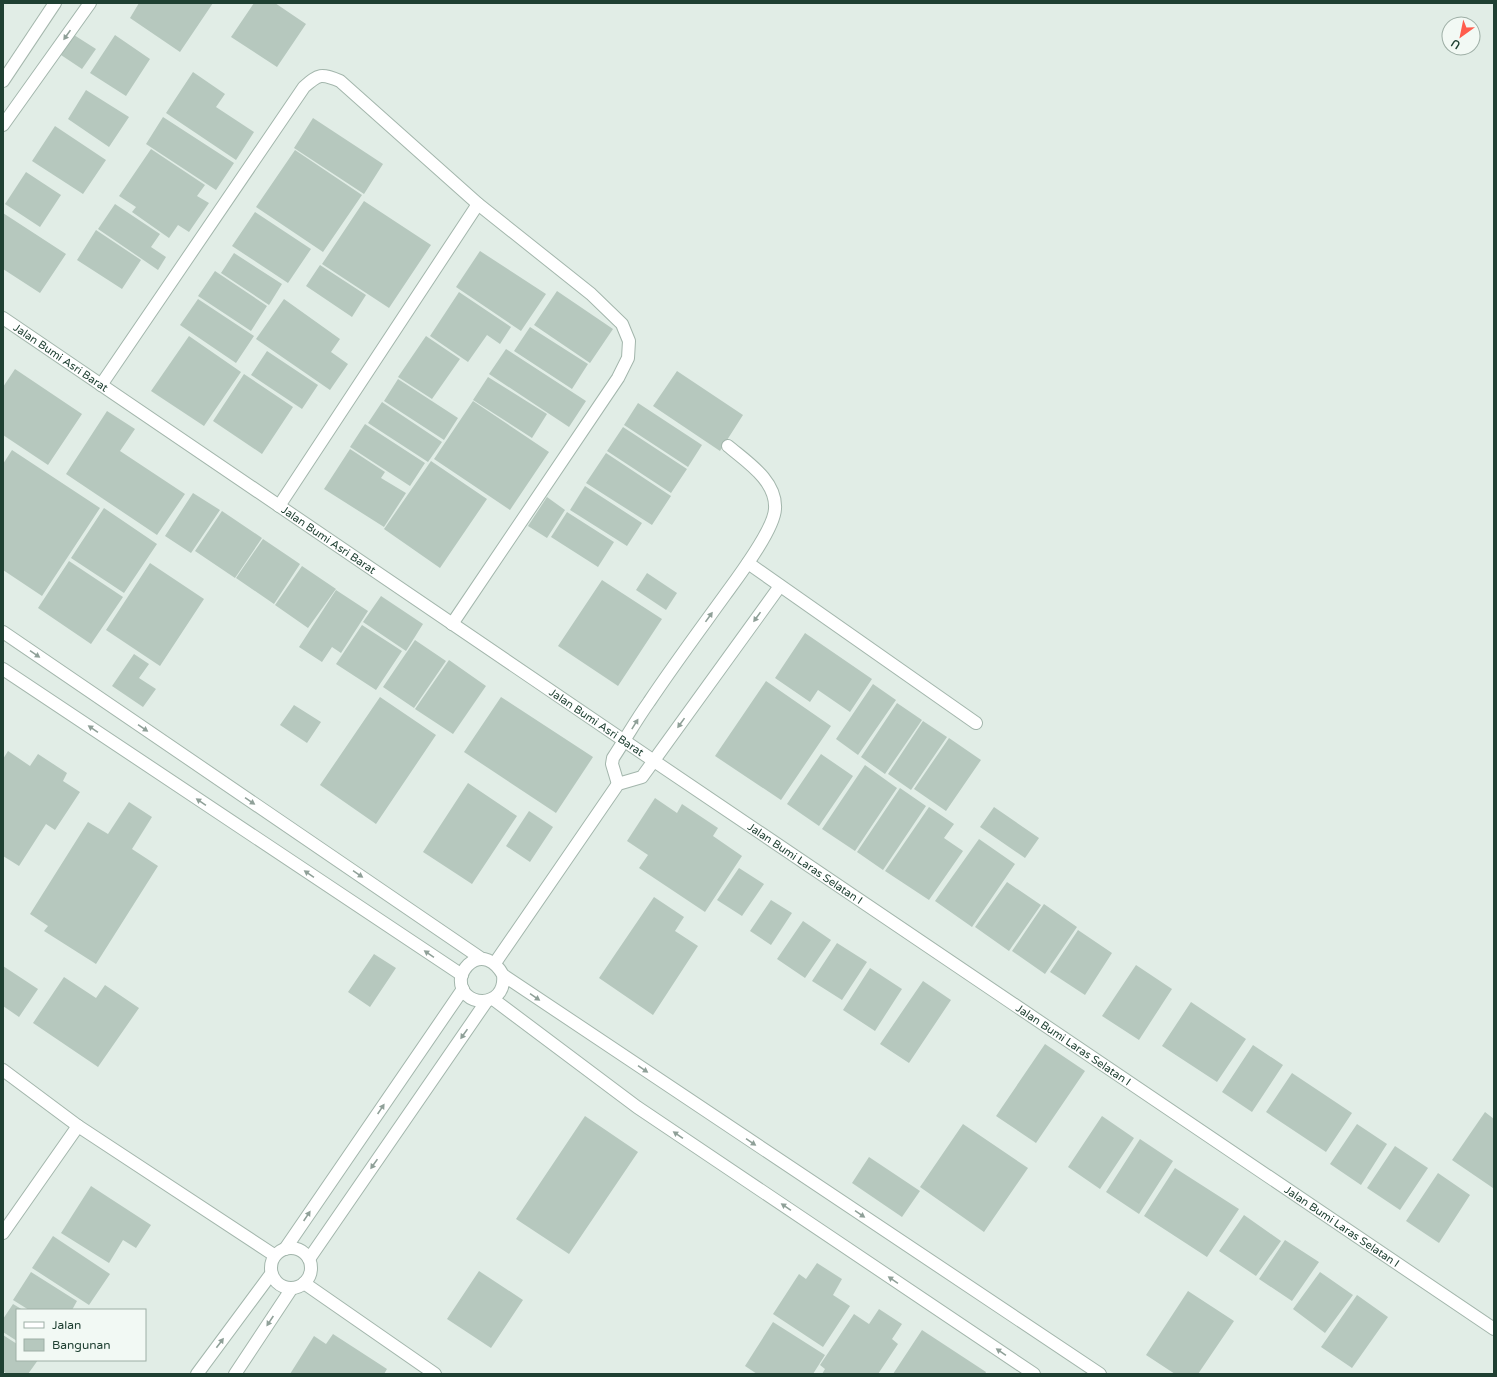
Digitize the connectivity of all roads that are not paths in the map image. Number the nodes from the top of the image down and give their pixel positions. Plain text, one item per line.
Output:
1 (56, 3) edge
2 (90, 3) edge
3 (3, 81) edge
4 (3, 125) edge
5 (478, 204) junction
6 (3, 318) edge
7 (101, 385) junction
8 (728, 446) dead end
9 (279, 506) junction
10 (748, 563) junction
11 (780, 586) junction
12 (452, 624) junction
13 (3, 632) edge
14 (3, 669) edge
15 (976, 723) dead end
16 (624, 741) junction
17 (654, 761) junction
18 (618, 784) junction
19 (482, 959) junction
20 (495, 963) junction
21 (462, 975) junction
22 (503, 975) junction
23 (463, 989) junction
24 (489, 1000) junction
25 (3, 1070) edge
26 (78, 1126) junction
27 (3, 1233) edge
28 (285, 1249) junction
29 (274, 1256) junction
30 (308, 1258) junction
31 (271, 1274) junction
32 (304, 1283) junction
33 (292, 1288) junction
34 (1494, 1329) edge
35 (196, 1374) edge
36 (235, 1374) edge
37 (435, 1374) edge
38 (1034, 1374) edge
39 (1100, 1374) edge

1 - 3 street
2 -> 4 street
5 - 7 street
5 - 9 street
5 - 12 street
6 - 7 street, Jalan Bumi Asri Barat
7 - 9 street, Jalan Bumi Asri Barat
8 - 10 street
9 - 12 street, Jalan Bumi Asri Barat
10 - 11 street
16 -> 10 street
11 - 15 street
11 -> 17 street
12 - 16 street, Jalan Bumi Asri Barat
13 -> 19 street
21 -> 14 street
16 - 17 street, Jalan Bumi Asri Barat
16 - 18 street
17 - 18 street
17 - 34 street, Jalan Bumi Laras Selatan I
18 - 20 street
19 - 20 street
19 - 21 street
20 - 22 street
21 - 23 street
22 - 24 street
22 -> 39 street
23 - 24 street
28 -> 23 street
24 -> 30 street
38 -> 24 street
25 - 26 street
26 - 27 street
26 - 29 street
28 - 29 street
28 - 30 street
29 - 31 street
30 - 32 street
31 - 33 street
35 -> 31 street
32 - 33 street
32 - 37 street
33 -> 36 street

